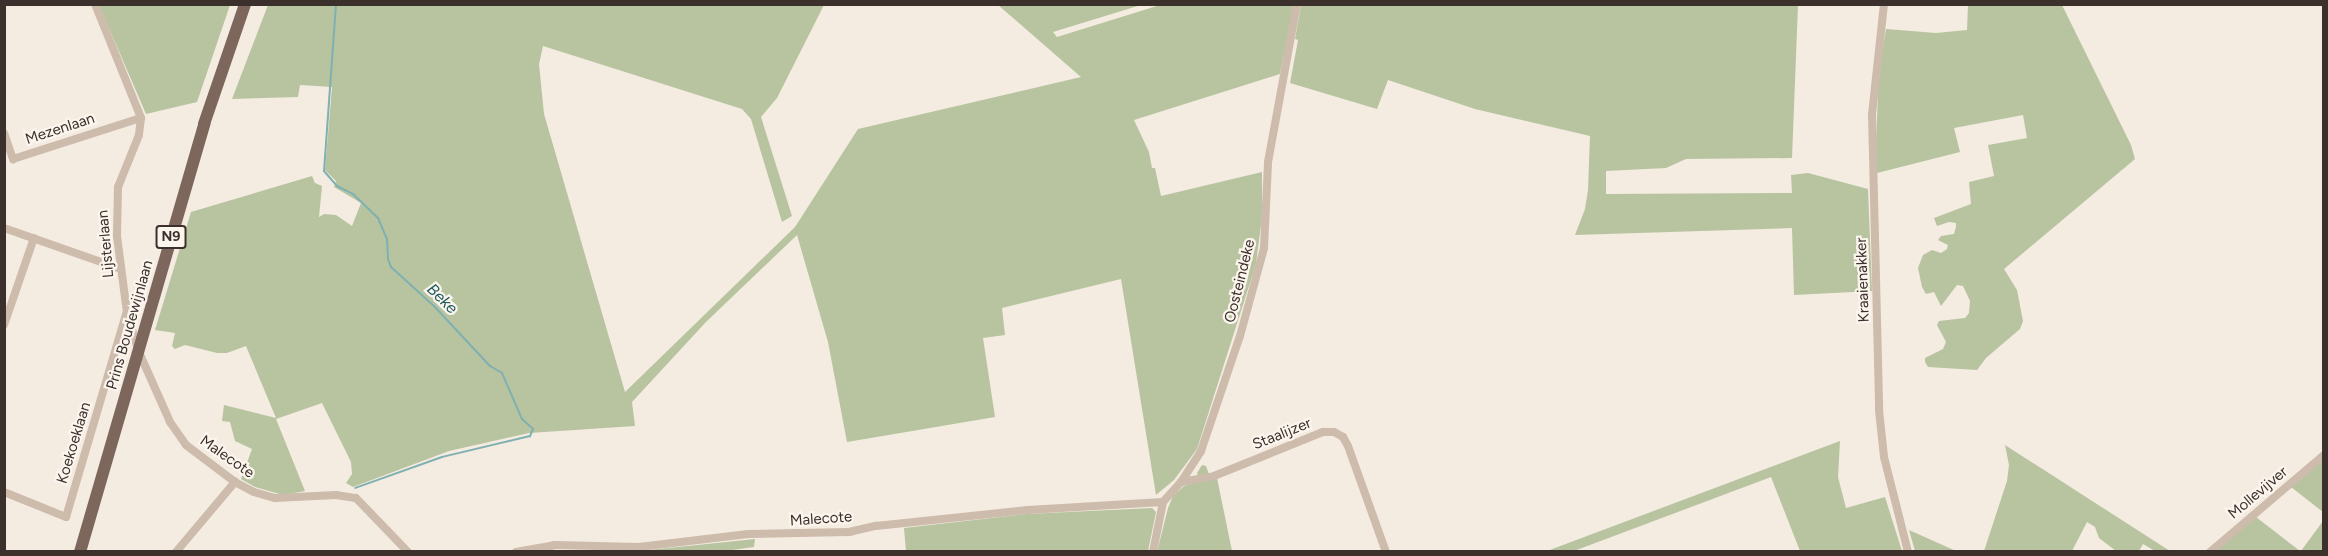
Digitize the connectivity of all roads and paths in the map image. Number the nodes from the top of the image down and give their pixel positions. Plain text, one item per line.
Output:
1 (95, 4) edge
2 (244, 4) edge
3 (1297, 4) edge
4 (1884, 4) edge
5 (141, 118) junction
6 (4, 133) edge
7 (4, 228) edge
8 (34, 238) junction
9 (121, 269) junction
10 (7, 310) edge
11 (127, 313) junction
12 (4, 325) edge
13 (138, 350) junction
14 (2324, 455) edge
15 (235, 482) junction
16 (1182, 482) junction
17 (4, 492) edge
18 (1163, 506) junction
19 (80, 552) edge
20 (176, 552) edge
21 (408, 552) edge
22 (516, 552) edge
23 (1153, 552) edge
24 (1386, 552) edge
25 (1908, 552) edge
26 (2210, 552) edge

1 - 5 street
2 - 13 main road, Prins Boudewijnlaan / N9
3 - 16 street, Oosteindeke
4 - 25 street, Kraaienakker
5 - 6 street, Mezenlaan
5 - 9 street, Lijsterlaan
7 - 8 street
8 - 9 street
8 - 10 street
9 - 11 street, Lijsterlaan
10 - 12 street
11 - 13 street, Lijsterlaan
11 - 17 street, Koekoeklaan
13 - 15 street, Malecote
13 - 19 main road, Prins Boudewijnlaan / N9
14 - 26 street, Mollevijver
15 - 20 street
15 - 21 street, Malecote
16 - 18 street, Oosteindeke
16 - 24 street, Staalijzer
18 - 22 street, Malecote
18 - 23 street

